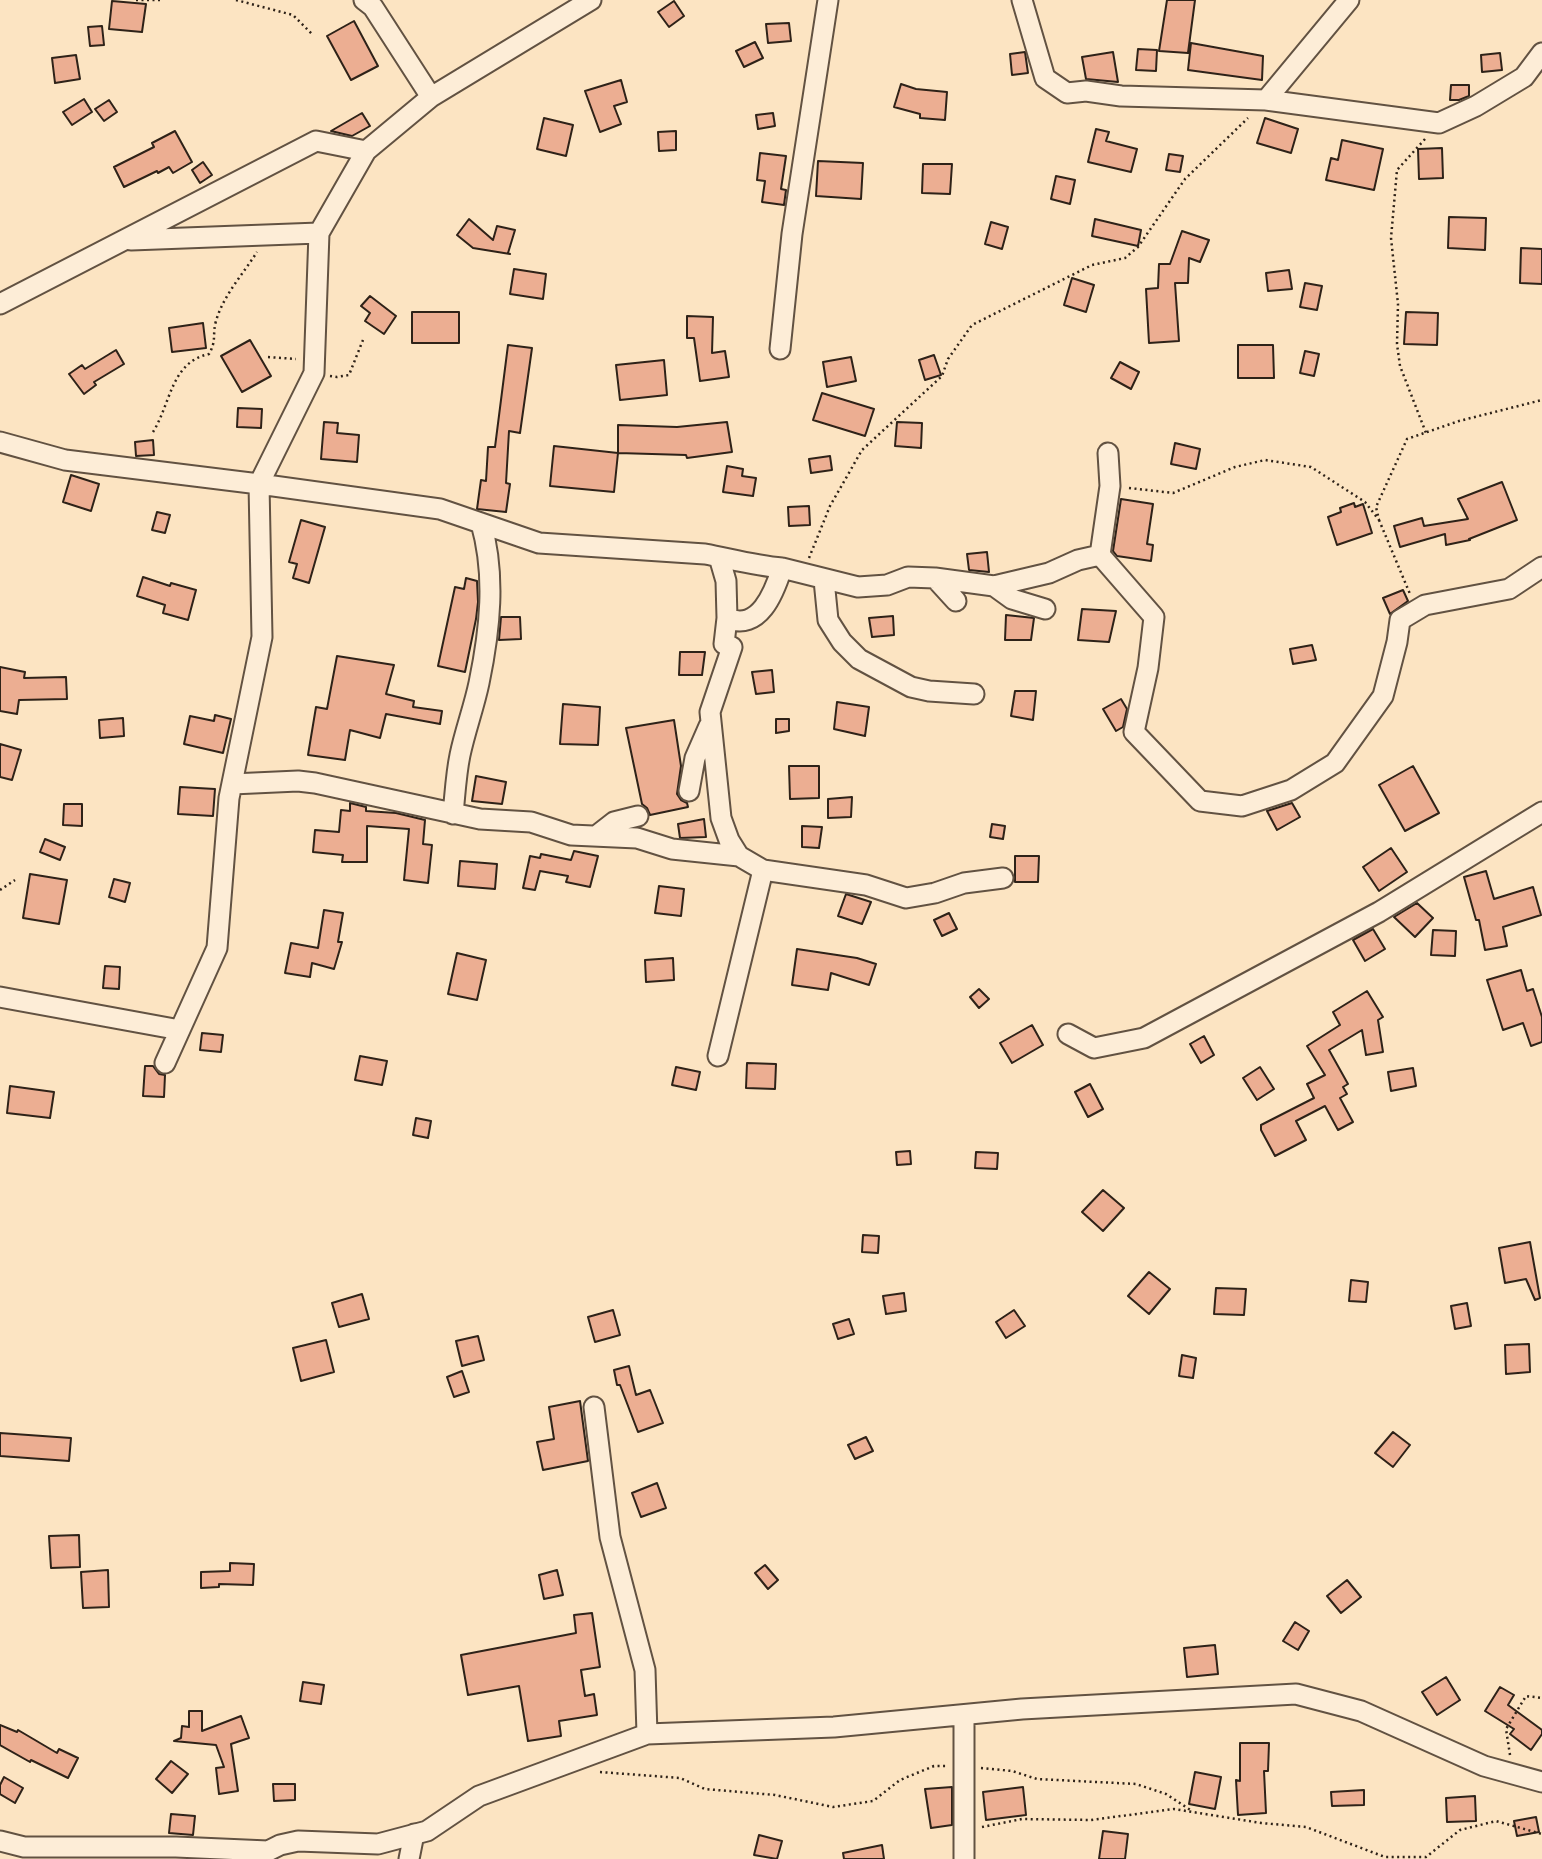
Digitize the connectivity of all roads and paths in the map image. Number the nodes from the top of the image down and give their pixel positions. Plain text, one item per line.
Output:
1 (136, 0) edge
2 (161, 0) edge
3 (236, 0) edge
4 (364, 0) edge
5 (591, 0) edge
6 (828, 0) edge
7 (1022, 0) edge
8 (1349, 0) edge
9 (312, 34) dead end
10 (1542, 53) edge
11 (431, 97) junction
12 (1266, 100) junction
13 (1439, 123) junction
14 (366, 152) junction
15 (319, 233) junction
16 (268, 235) junction
17 (123, 240) junction
18 (0, 304) edge
19 (780, 349) dead end
20 (1542, 400) edge
21 (153, 432) dead end
22 (1426, 433) junction
23 (0, 442) edge
24 (1108, 453) dead end
25 (260, 484) junction
26 (1110, 486) junction
27 (1379, 520) junction
28 (481, 523) junction
29 (1100, 555) junction
30 (719, 557) junction
31 (1542, 567) edge
32 (782, 568) junction
33 (802, 574) junction
34 (935, 578) junction
35 (824, 580) junction
36 (994, 586) junction
37 (956, 601) dead end
38 (1045, 609) dead end
39 (1417, 610) junction
40 (727, 618) junction
41 (974, 694) dead end
42 (710, 722) junction
43 (232, 784) junction
44 (689, 791) dead end
45 (1542, 812) edge
46 (453, 814) junction
47 (638, 816) dead end
48 (596, 836) junction
49 (739, 856) junction
50 (763, 870) junction
51 (1003, 878) dead end
52 (15, 880) dead end
53 (0, 890) edge
54 (0, 997) edge
55 (180, 1030) junction
56 (1068, 1034) dead end
57 (718, 1056) dead end
58 (165, 1063) dead end
59 (594, 1407) dead end
60 (1542, 1698) edge
61 (964, 1715) junction
62 (648, 1734) junction
63 (1510, 1756) dead end
64 (964, 1766) junction
65 (597, 1771) dead end
66 (1542, 1782) edge
67 (1192, 1811) junction
68 (964, 1830) junction
69 (1542, 1833) edge
70 (414, 1835) junction
71 (0, 1841) edge
72 (142, 1853) edge
73 (409, 1859) edge
74 (964, 1859) edge

1 - 2 path
3 - 9 path
4 - 11 street
5 - 11 street
6 - 19 street
7 - 12 street
8 - 12 street
10 - 13 street
11 - 14 street
12 - 13 street
12 - 33 path
13 - 22 path
14 - 15 street
14 - 17 street
15 - 16 street
15 - 25 street
16 - 17 street
16 - 21 path
17 - 18 street
20 - 22 path
22 - 27 path
23 - 25 street
24 - 26 street
25 - 28 street
25 - 43 street
26 - 27 path
26 - 29 street
27 - 39 path
28 - 30 street
28 - 46 street
29 - 36 street
29 - 39 street
30 - 32 street
30 - 40 street
31 - 39 street
32 - 33 street
32 - 40 street
33 - 35 street
34 - 35 street
34 - 36 street
34 - 37 street
35 - 41 street
36 - 38 street
40 - 42 street
42 - 44 street
42 - 49 street
43 - 46 street
43 - 55 street
45 - 56 street
46 - 48 street
47 - 48 street
48 - 49 street
49 - 50 street
50 - 51 street
50 - 57 street
52 - 53 path
54 - 55 street
55 - 58 street
59 - 62 street
60 - 63 path
61 - 62 street
61 - 64 street
61 - 66 street
62 - 70 street
64 - 65 path
64 - 67 path
64 - 68 street
67 - 68 path
67 - 69 path
68 - 74 street
70 - 72 street
70 - 73 street
71 - 72 street

